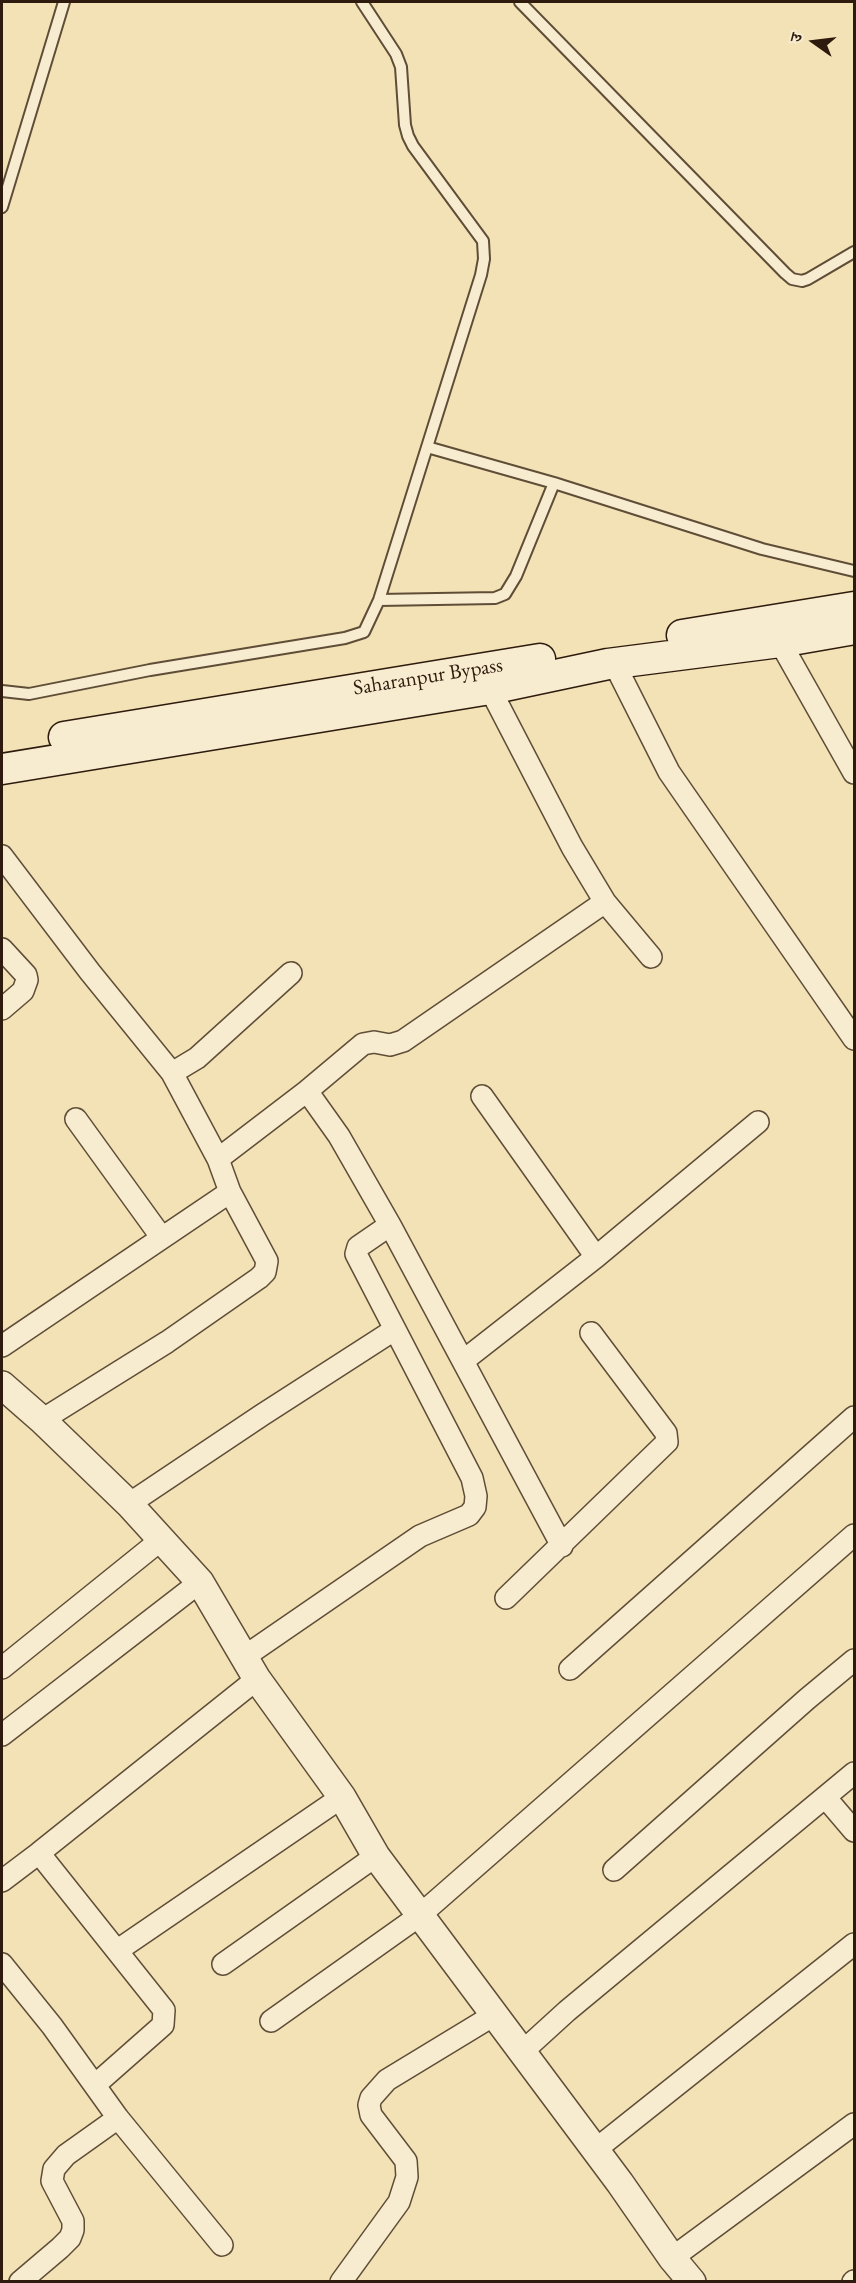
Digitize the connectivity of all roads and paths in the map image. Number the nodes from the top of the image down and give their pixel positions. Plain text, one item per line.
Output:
1 (64, 2) edge
2 (362, 2) edge
3 (520, 2) edge
4 (2, 207) edge
5 (855, 252) edge
6 (427, 447) junction
7 (554, 483) junction
8 (855, 571) edge
9 (379, 600) junction
10 (855, 607) edge
11 (855, 629) edge
12 (780, 642) junction
13 (614, 663) junction
14 (490, 689) junction
15 (2, 691) edge
16 (2, 747) edge
17 (2, 769) edge
18 (855, 773) edge
19 (2, 856) edge
20 (605, 902) junction
21 (2, 949) edge
22 (651, 957) dead end
23 (291, 973) dead end
24 (2, 1009) edge
25 (855, 1038) edge
26 (172, 1073) junction
27 (307, 1091) junction
28 (482, 1096) dead end
29 (76, 1119) dead end
30 (758, 1122) dead end
31 (218, 1159) junction
32 (231, 1192) junction
33 (390, 1225) junction
34 (162, 1238) junction
35 (596, 1257) junction
36 (394, 1330) junction
37 (591, 1333) dead end
38 (2, 1346) edge
39 (463, 1361) junction
40 (2, 1385) edge
41 (855, 1417) edge
42 (42, 1420) junction
43 (129, 1504) junction
44 (855, 1535) edge
45 (162, 1539) junction
46 (562, 1546) junction
47 (200, 1582) junction
48 (506, 1598) dead end
49 (855, 1660) edge
50 (2, 1668) edge
51 (251, 1668) junction
52 (570, 1669) dead end
53 (2, 1735) edge
54 (855, 1773) edge
55 (342, 1797) junction
56 (825, 1797) junction
57 (855, 1831) edge
58 (39, 1853) junction
59 (376, 1856) junction
60 (614, 1870) dead end
61 (2, 1881) edge
62 (419, 1916) junction
63 (855, 1944) edge
64 (118, 1950) junction
65 (2, 1964) edge
66 (223, 1964) dead end
67 (495, 2014) junction
68 (271, 2021) dead end
69 (522, 2052) junction
70 (95, 2085) junction
71 (118, 2118) junction
72 (855, 2124) edge
73 (595, 2150) junction
74 (222, 2245) dead end
75 (672, 2258) junction
76 (20, 2282) edge
77 (342, 2282) edge
78 (692, 2282) edge

1 - 4 lane
2 - 6 lane
3 - 5 lane
6 - 7 lane
6 - 9 lane
7 - 8 lane
7 - 9 lane
9 - 15 lane
10 - 16 main road, Saharanpur Bypass
11 - 12 main road
12 - 13 main road
12 - 18 street
13 - 14 main road
13 - 25 street
14 - 17 main road
14 - 20 street
19 - 26 street
20 - 22 street
20 - 27 street
21 - 24 street
23 - 26 street
26 - 31 street
27 - 31 street
27 - 33 street
28 - 35 street
29 - 34 street
30 - 35 street
31 - 32 street
32 - 34 street
32 - 42 street
33 - 36 street
33 - 39 street
34 - 38 street
35 - 39 street
36 - 43 street
36 - 51 street
37 - 46 street
39 - 46 street
40 - 42 street
41 - 52 street
42 - 43 street
43 - 45 street
44 - 62 street
45 - 47 street
45 - 50 street
46 - 48 street
47 - 51 street
47 - 53 street
49 - 60 street
51 - 55 street
51 - 58 street
54 - 56 street
55 - 59 street
55 - 64 street
56 - 57 street
56 - 69 street
58 - 61 street
58 - 64 street
59 - 62 street
59 - 66 street
62 - 67 street
62 - 68 street
63 - 73 street
64 - 70 street
65 - 70 street
67 - 69 street
67 - 77 street
69 - 73 street
70 - 71 street
71 - 74 street
71 - 76 street
72 - 75 street
73 - 75 street
75 - 78 street

